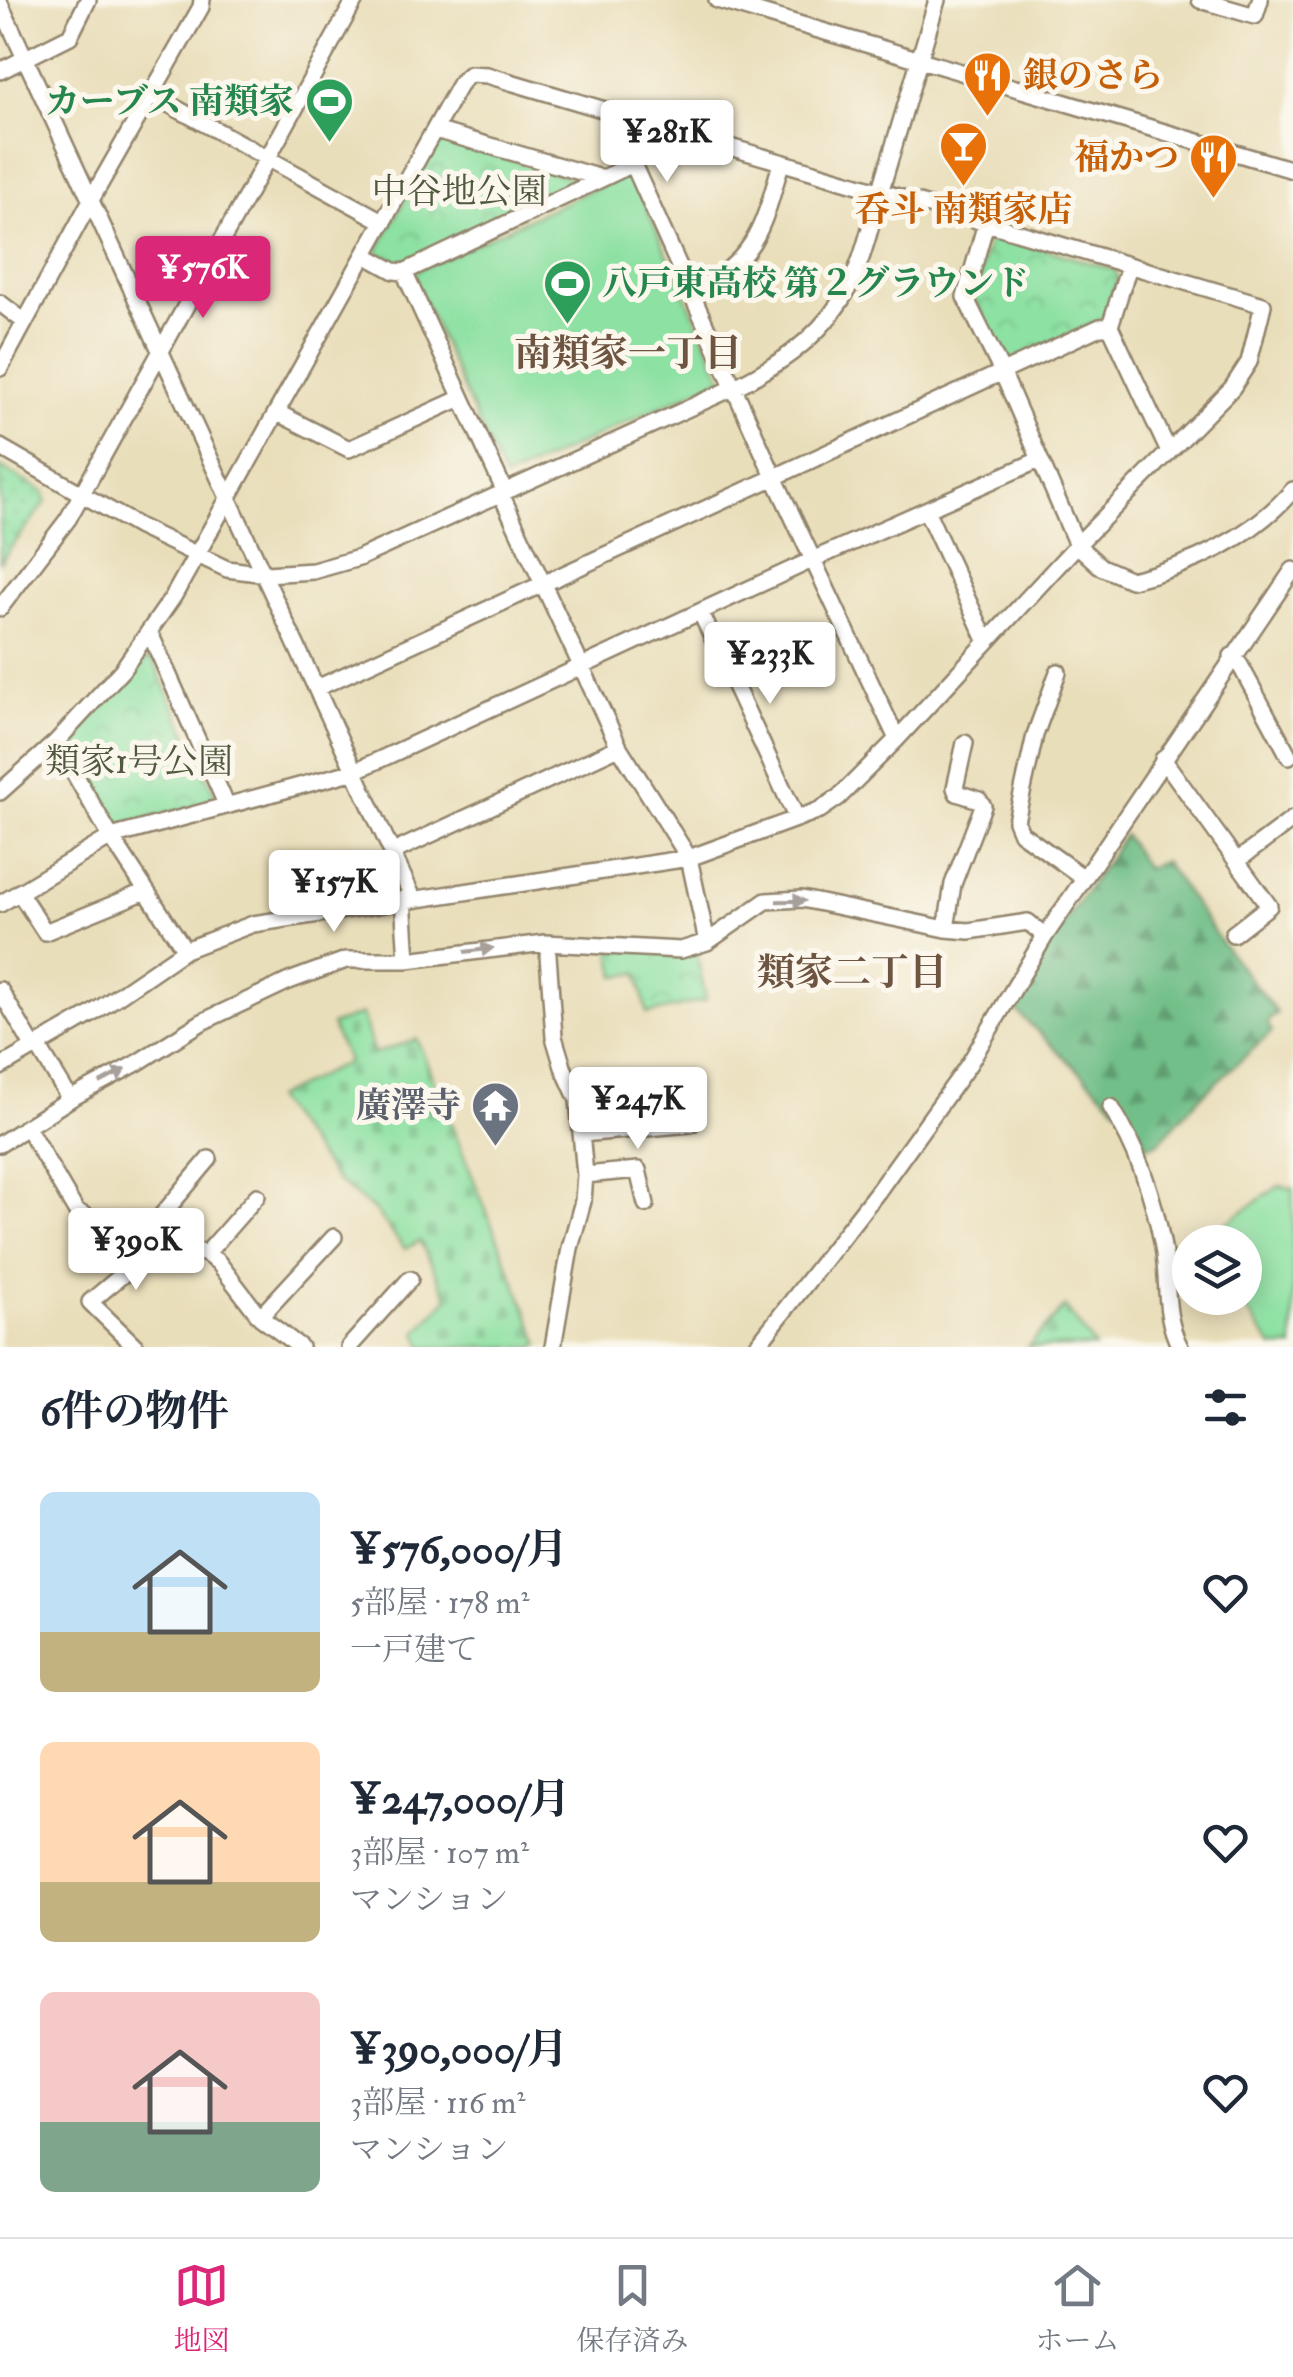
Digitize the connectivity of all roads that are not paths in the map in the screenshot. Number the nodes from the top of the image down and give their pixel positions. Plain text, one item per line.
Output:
1 (88, 0) edge
2 (202, 0) edge
3 (355, 0) edge
4 (717, 0) edge
5 (937, 0) edge
6 (1200, 0) edge
7 (1260, 0) edge
8 (0, 4) edge
9 (25, 60) junction
10 (920, 60) junction
11 (0, 71) edge
12 (152, 95) junction
13 (647, 124) junction
14 (435, 130) junction
15 (267, 159) junction
16 (633, 164) junction
17 (781, 164) junction
18 (1293, 170) edge
19 (601, 178) junction
20 (880, 190) junction
21 (92, 198) junction
22 (384, 222) junction
23 (986, 223) junction
24 (366, 255) junction
25 (1129, 266) junction
26 (404, 272) junction
27 (692, 293) junction
28 (0, 303) edge
29 (26, 322) junction
30 (1110, 326) junction
31 (162, 350) junction
32 (1, 362) edge
33 (1002, 374) junction
34 (732, 388) junction
35 (461, 398) junction
36 (278, 413) junction
37 (0, 448) edge
38 (1168, 450) junction
39 (1039, 460) junction
40 (774, 477) junction
41 (1293, 490) edge
42 (81, 493) junction
43 (503, 493) junction
44 (230, 498) junction
45 (926, 510) junction
46 (1078, 545) junction
47 (197, 557) junction
48 (812, 560) junction
49 (1293, 570) edge
50 (266, 574) junction
51 (544, 584) junction
52 (0, 608) edge
53 (701, 612) junction
54 (149, 631) junction
55 (988, 642) junction
56 (1232, 656) junction
57 (581, 666) junction
58 (1058, 672) dead end
59 (317, 688) junction
60 (897, 740) junction
61 (56, 742) junction
62 (965, 743) dead end
63 (619, 747) junction
64 (1289, 756) dead end
65 (1164, 758) junction
66 (356, 771) junction
67 (0, 792) edge
68 (226, 804) junction
69 (1293, 819) edge
70 (797, 820) junction
71 (111, 837) junction
72 (391, 853) junction
73 (689, 858) junction
74 (1237, 862) junction
75 (1084, 878) junction
76 (146, 891) junction
77 (20, 892) junction
78 (408, 899) junction
79 (0, 904) edge
80 (946, 929) junction
81 (1233, 934) dead end
82 (1045, 936) junction
83 (706, 942) junction
84 (184, 950) junction
85 (548, 955) dead end
86 (407, 960) junction
87 (0, 990) edge
88 (36, 1048) junction
89 (0, 1067) edge
90 (70, 1098) junction
91 (1111, 1107) dead end
92 (691, 1124) dead end
93 (27, 1127) junction
94 (581, 1134) junction
95 (0, 1144) edge
96 (209, 1160) dead end
97 (585, 1175) junction
98 (258, 1196) dead end
99 (646, 1204) dead end
100 (147, 1234) junction
101 (334, 1237) dead end
102 (165, 1239) junction
103 (206, 1254) junction
104 (410, 1280) dead end
105 (260, 1317) junction
106 (294, 1345) edge
107 (136, 1347) edge
108 (349, 1347) edge
109 (553, 1347) edge
110 (756, 1347) edge
111 (1180, 1347) edge

1 - 9 street
2 - 12 street
3 - 15 street
4 - 10 street
5 - 10 street
6 - 7 street
8 - 9 street
9 - 11 street
9 - 21 street
10 - 18 street
10 - 20 street
12 - 15 street
12 - 21 street
13 - 14 street
13 - 16 street
13 - 17 street
14 - 19 street
14 - 22 street
15 - 22 street
15 - 31 street
16 - 19 street
16 - 27 street
17 - 20 street
17 - 27 street
19 - 26 street
20 - 23 street
20 - 34 street
21 - 29 street
21 - 31 street
22 - 24 street
23 - 25 street
23 - 33 street
24 - 26 street
24 - 36 street
25 - 30 street
25 - 38 street
26 - 35 street
27 - 34 street
28 - 29 street
29 - 32 street
30 - 33 street
30 - 38 street
31 - 42 street
31 - 44 street
33 - 39 street
33 - 40 street
34 - 40 street
34 - 43 street
35 - 36 street
35 - 43 street
36 - 44 street
37 - 42 street
38 - 46 street
39 - 45 street
39 - 46 street
40 - 48 street
40 - 51 street
41 - 46 street
42 - 47 street
42 - 52 street
43 - 50 street
43 - 51 street
44 - 47 street
44 - 50 street
45 - 48 street
45 - 55 street
46 - 55 street
47 - 50 street
47 - 54 street
48 - 53 street
48 - 60 street
49 - 56 street
50 - 59 street
51 - 57 street
51 - 59 street
53 - 57 street
53 - 70 street
54 - 61 street
54 - 68 street
55 - 60 street
56 - 64 street
56 - 65 street
57 - 63 street
57 - 66 street
58 - 75 street
59 - 66 street
60 - 70 street
61 - 67 street
61 - 71 street
62 - 80 street
63 - 72 street
63 - 73 street
65 - 74 street
65 - 75 street
66 - 68 street
66 - 72 street
68 - 71 street
69 - 74 street
70 - 73 street
71 - 76 street
71 - 77 street
72 - 78 street
73 - 78 street
73 - 83 street
74 - 81 street
75 - 82 street
76 - 77 street
76 - 84 street
77 - 79 street
78 - 84 street
78 - 86 street
80 - 82 street
83 -> 80 street
82 - 110 street
86 -> 83 street
84 - 88 street
85 - 94 street
90 -> 86 street
87 - 88 street
88 - 89 street
88 - 90 street
90 - 93 street
91 - 111 street
92 - 94 street
93 - 95 street
93 - 100 street
94 - 97 street
96 - 100 street
97 - 99 street
97 - 109 street
98 - 103 street
100 - 102 street
101 - 105 street
102 - 103 street
102 - 107 street
103 - 105 street
104 - 108 street
105 - 106 street

